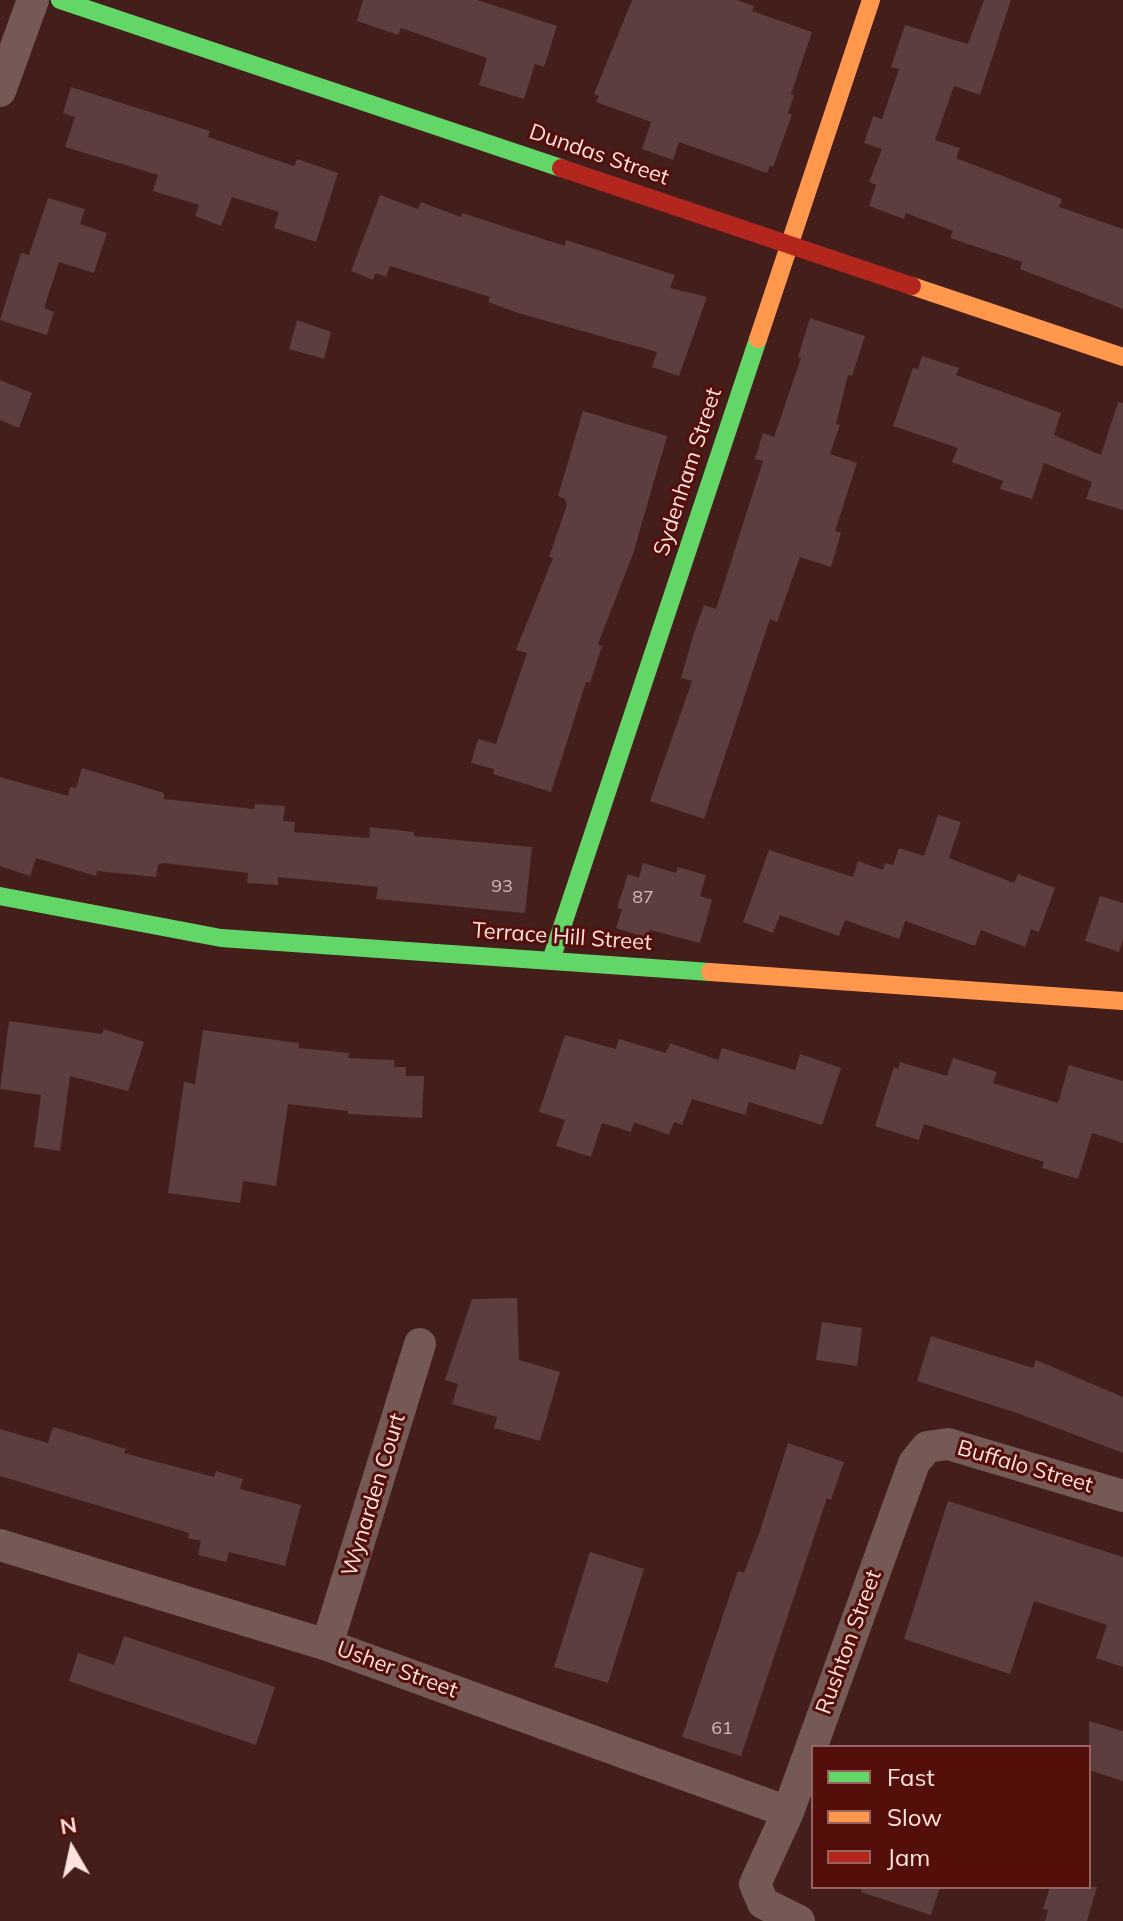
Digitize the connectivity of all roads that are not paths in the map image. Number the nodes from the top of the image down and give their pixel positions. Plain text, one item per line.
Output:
1 (33, 0) edge
2 (871, 0) edge
3 (73, 2) edge
4 (0, 91) edge
5 (789, 244) junction
6 (1123, 357) edge
7 (0, 896) edge
8 (551, 960) junction
9 (1123, 1001) edge
10 (420, 1344) dead end
11 (927, 1447) joint
12 (1123, 1496) edge
13 (0, 1545) edge
14 (327, 1645) junction
15 (812, 1745) edge
16 (811, 1748) edge
17 (788, 1812) junction
18 (799, 1921) edge

1 - 4 street
2 - 5 street, Sydenham Street
3 - 5 street, Dundas Street
5 - 6 street, Dundas Street
5 - 8 street, Sydenham Street
7 - 8 street, Terrace Hill Street
8 - 9 street, Terrace Hill Street
10 - 14 street, Wynarden Court
11 - 12 street, Buffalo Street
11 - 15 street, Rushton Street
13 - 14 street, Usher Street
14 - 17 street, Usher Street
16 - 17 street, Rushton Street
17 - 18 street, Rushton Street

